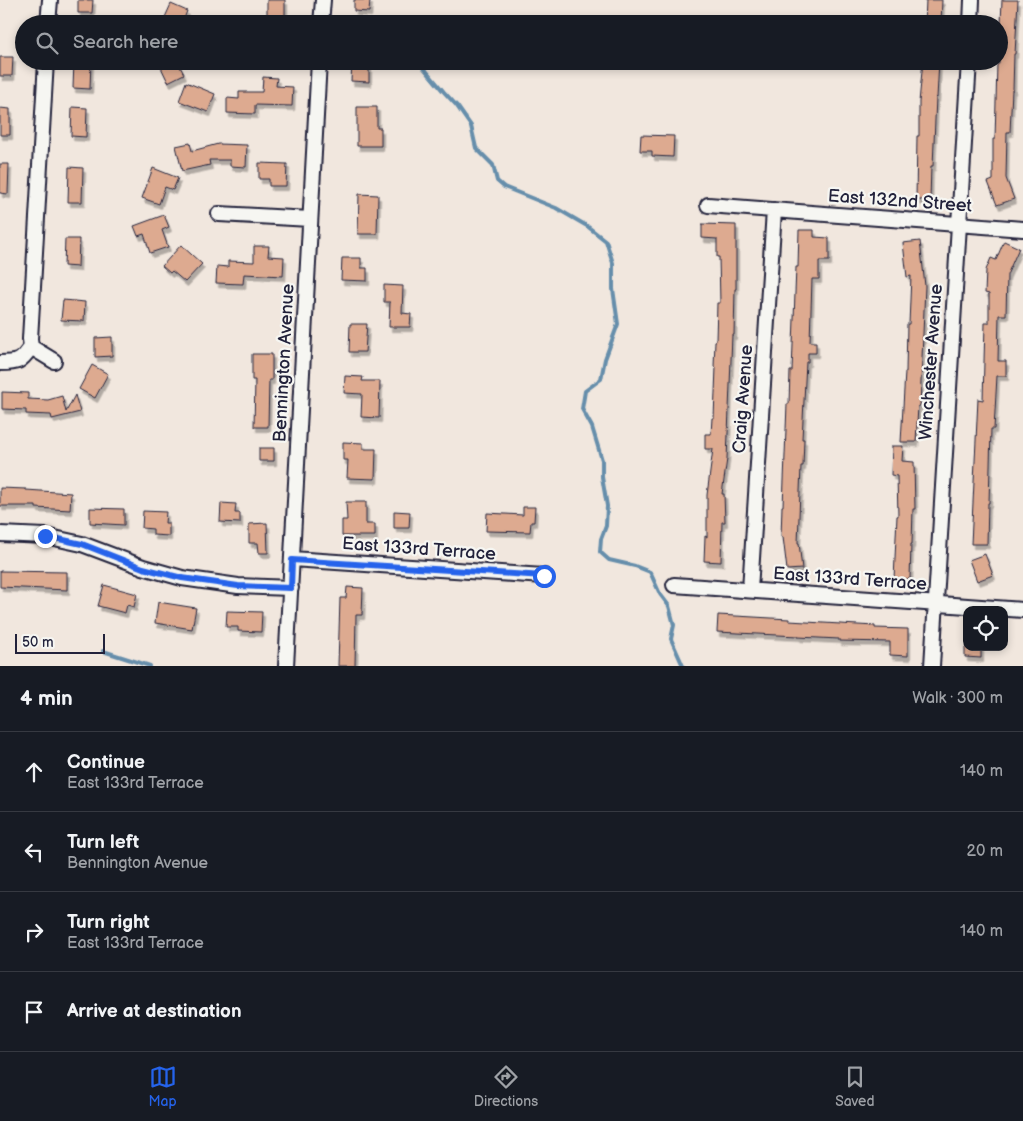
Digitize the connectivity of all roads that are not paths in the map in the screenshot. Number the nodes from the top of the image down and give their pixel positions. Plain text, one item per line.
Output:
1 (50, 0) edge
2 (323, 0) edge
3 (972, 0) edge
4 (49, 15) edge
5 (322, 15) edge
6 (971, 15) edge
7 (45, 70) edge
8 (318, 70) edge
9 (968, 70) edge
10 (708, 205) dead end
11 (774, 210) junction
12 (219, 214) dead end
13 (310, 220) junction
14 (959, 224) junction
15 (1023, 229) edge
16 (31, 347) junction
17 (54, 361) dead end
18 (0, 363) edge
19 (0, 534) edge
20 (292, 560) junction
21 (544, 576) dead end
22 (674, 584) dead end
23 (291, 588) junction
24 (750, 590) junction
25 (936, 604) junction
26 (1023, 610) edge
27 (286, 666) edge
28 (932, 666) edge

1 - 4 street
2 - 5 street
3 - 6 street
7 - 16 street
8 - 13 street, Bennington Avenue
9 - 14 street, Winchester Avenue
10 - 11 street, East 132nd Street
11 - 14 street, East 132nd Street
11 - 24 street, Craig Avenue
12 - 13 street
13 - 20 street, Bennington Avenue
14 - 15 street, East 132nd Street
14 - 25 street, Winchester Avenue
16 - 17 street
16 - 18 street
19 - 23 street
20 - 21 street, East 133rd Terrace
20 - 23 street, Bennington Avenue
22 - 24 street, East 133rd Terrace
23 - 27 street, Bennington Avenue
24 - 25 street, East 133rd Terrace
25 - 26 street, East 133rd Terrace
25 - 28 street, Winchester Avenue

